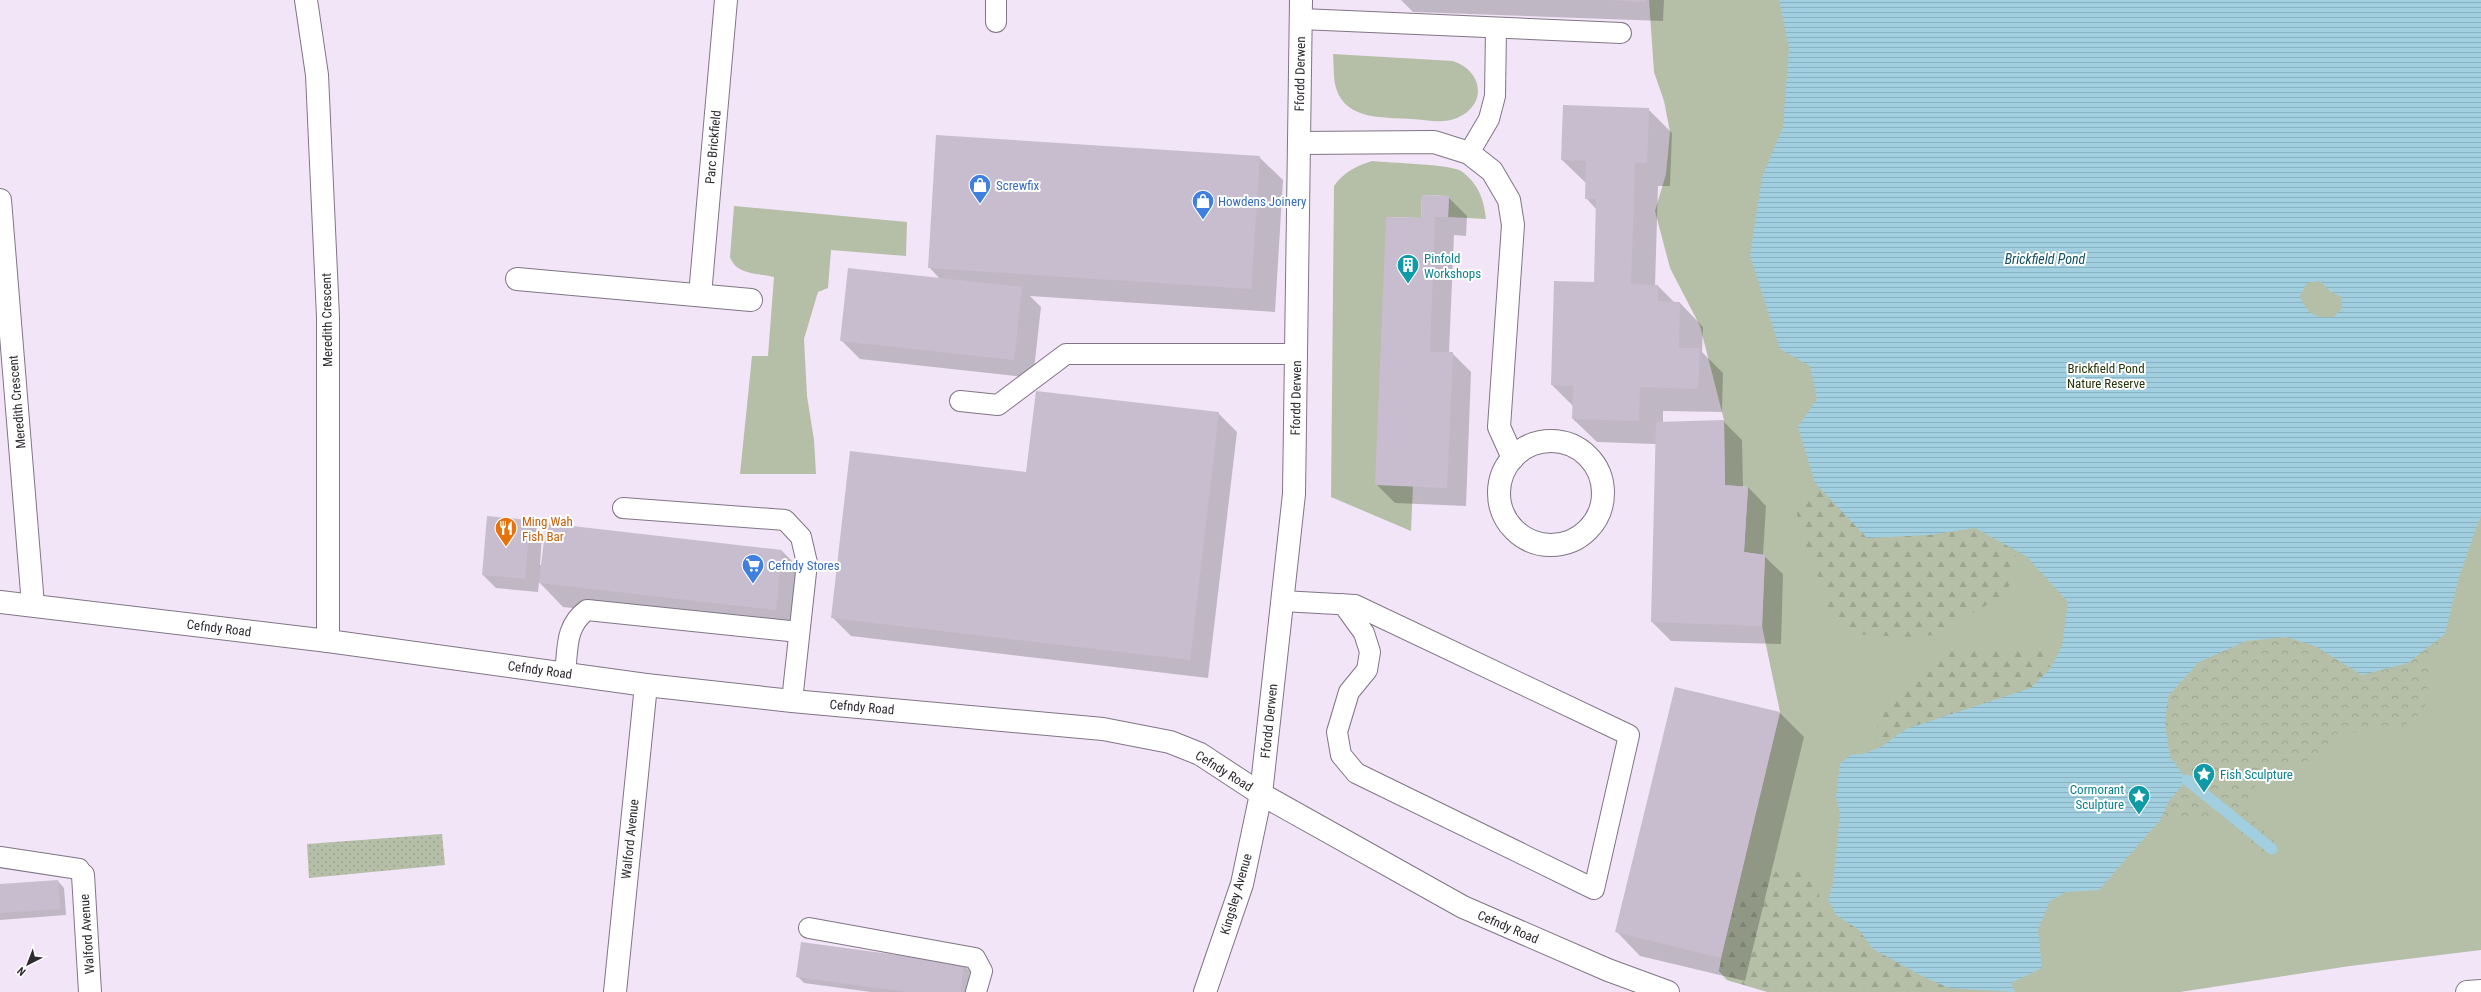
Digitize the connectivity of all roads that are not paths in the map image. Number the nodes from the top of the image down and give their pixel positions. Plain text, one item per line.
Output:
1 (306, 0) edge
2 (726, 0) edge
3 (996, 0) edge
4 (1301, 9) edge
5 (996, 22) dead end
6 (1496, 29) junction
7 (1622, 33) dead end
8 (1299, 143) junction
9 (1469, 153) junction
10 (0, 200) edge
11 (517, 279) dead end
12 (700, 295) junction
13 (752, 300) dead end
14 (1296, 354) junction
15 (960, 401) dead end
16 (1513, 458) junction
17 (623, 508) dead end
18 (1282, 600) junction
19 (0, 602) edge
20 (1343, 604) junction
21 (33, 605) junction
22 (799, 632) junction
23 (328, 641) junction
24 (565, 674) junction
25 (646, 685) junction
26 (792, 701) junction
27 (1261, 794) junction
28 (0, 857) edge
29 (83, 876) joint
30 (809, 928) dead end
31 (2481, 991) edge
32 (90, 992) edge
33 (615, 992) edge
34 (976, 992) edge
35 (1206, 992) edge
36 (1668, 992) edge
37 (2467, 992) edge

1 - 23 street, Meredith Crescent
2 - 12 street, Parc Brickfield
3 - 5 lane
4 - 6 lane
4 - 8 street, Ffordd Derwen
6 - 7 lane
6 - 9 lane
8 - 9 street
8 - 14 street, Ffordd Derwen
9 - 16 street
10 - 21 street, Meredith Crescent
11 - 12 street
12 - 13 street
14 - 15 lane
14 - 18 street, Ffordd Derwen
16 - 16 street
17 - 22 lane
18 - 20 lane
18 - 27 street, Ffordd Derwen
19 - 21 street, Cefndy Road
20 - 20 lane
21 - 23 street, Cefndy Road
22 - 24 lane
22 - 26 lane
23 - 24 street, Cefndy Road
24 - 25 street, Cefndy Road
25 - 26 street, Cefndy Road
25 - 33 street, Walford Avenue
26 - 27 street, Cefndy Road
27 - 35 street, Kingsley Avenue
27 - 36 street, Cefndy Road
28 - 29 lane
29 - 32 street, Walford Avenue
30 - 34 lane
31 - 37 street

